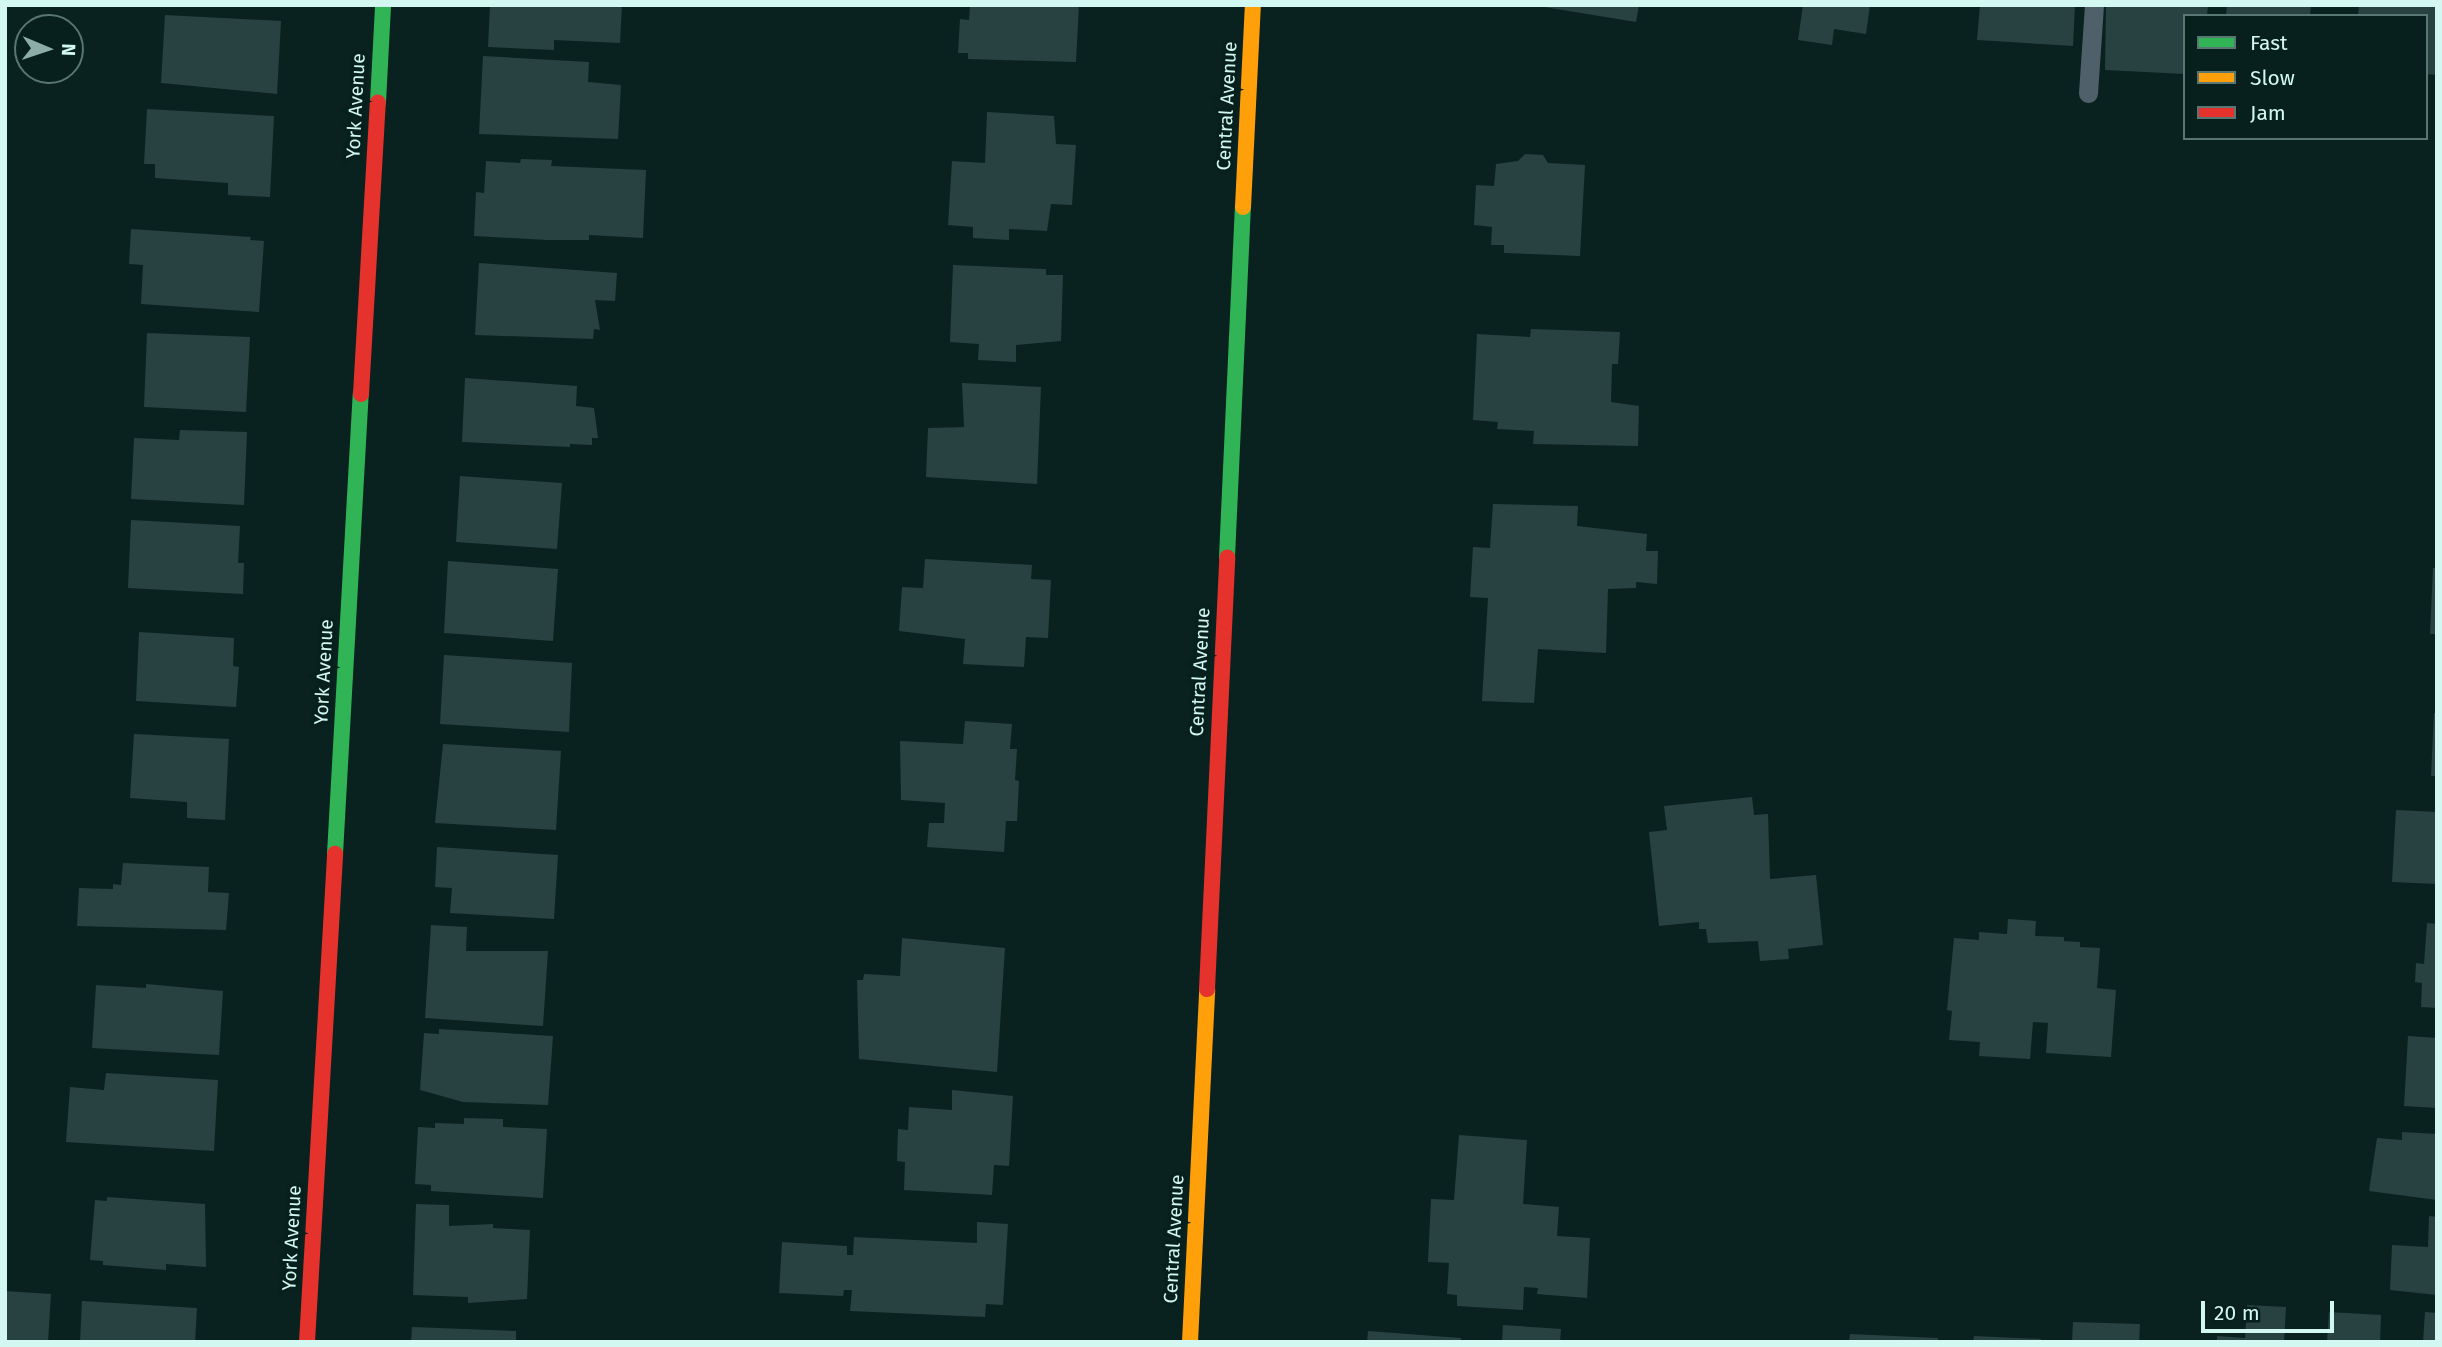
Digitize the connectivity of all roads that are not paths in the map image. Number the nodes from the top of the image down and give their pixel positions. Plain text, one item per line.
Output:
1 (383, 5) edge
2 (1253, 5) edge
3 (2094, 5) edge
4 (2088, 93) dead end
5 (307, 1342) edge
6 (1190, 1342) edge

1 - 5 street, York Avenue
2 - 6 street, Central Avenue
3 - 4 lane

